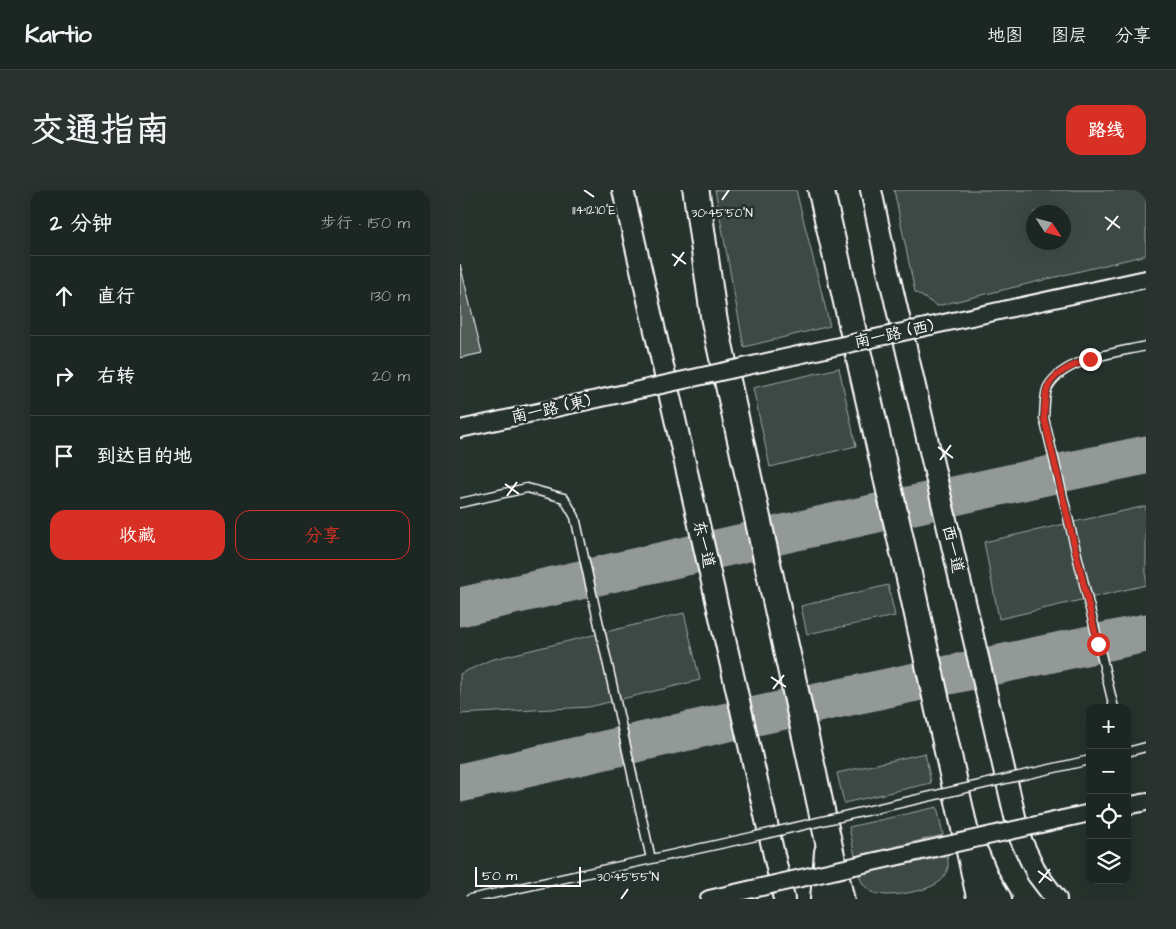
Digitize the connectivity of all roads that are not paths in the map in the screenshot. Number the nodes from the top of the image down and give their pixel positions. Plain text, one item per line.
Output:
1 (623, 190) edge
2 (696, 190) edge
3 (821, 190) edge
4 (872, 190) edge
5 (1146, 279) edge
6 (1146, 346) edge
7 (643, 389) joint
8 (460, 429) edge
9 (460, 503) edge
10 (1113, 704) edge
11 (1146, 747) edge
12 (1131, 751) edge
13 (1086, 761) edge
14 (1146, 802) edge
15 (1131, 805) edge
16 (1086, 814) edge
17 (963, 821) junction
18 (825, 831) junction
19 (651, 859) junction
20 (470, 899) edge
21 (709, 899) edge
22 (784, 899) edge
23 (822, 899) edge
24 (841, 899) edge
25 (980, 899) edge
26 (1000, 899) edge
27 (1056, 899) edge

1 - 22 street, 东一道
2 - 18 main road
3 - 17 main road
4 - 27 street, 西一道
5 - 7 street, 南一路 (西), bridge
6 - 10 lane
7 - 8 street, 南一路 (東)
9 - 19 lane
11 - 12 lane
13 - 19 lane, bridge
14 - 15 street
16 - 21 street, bridge
17 - 25 main road
17 - 26 main road
18 - 23 main road
18 - 24 main road
19 - 20 lane

